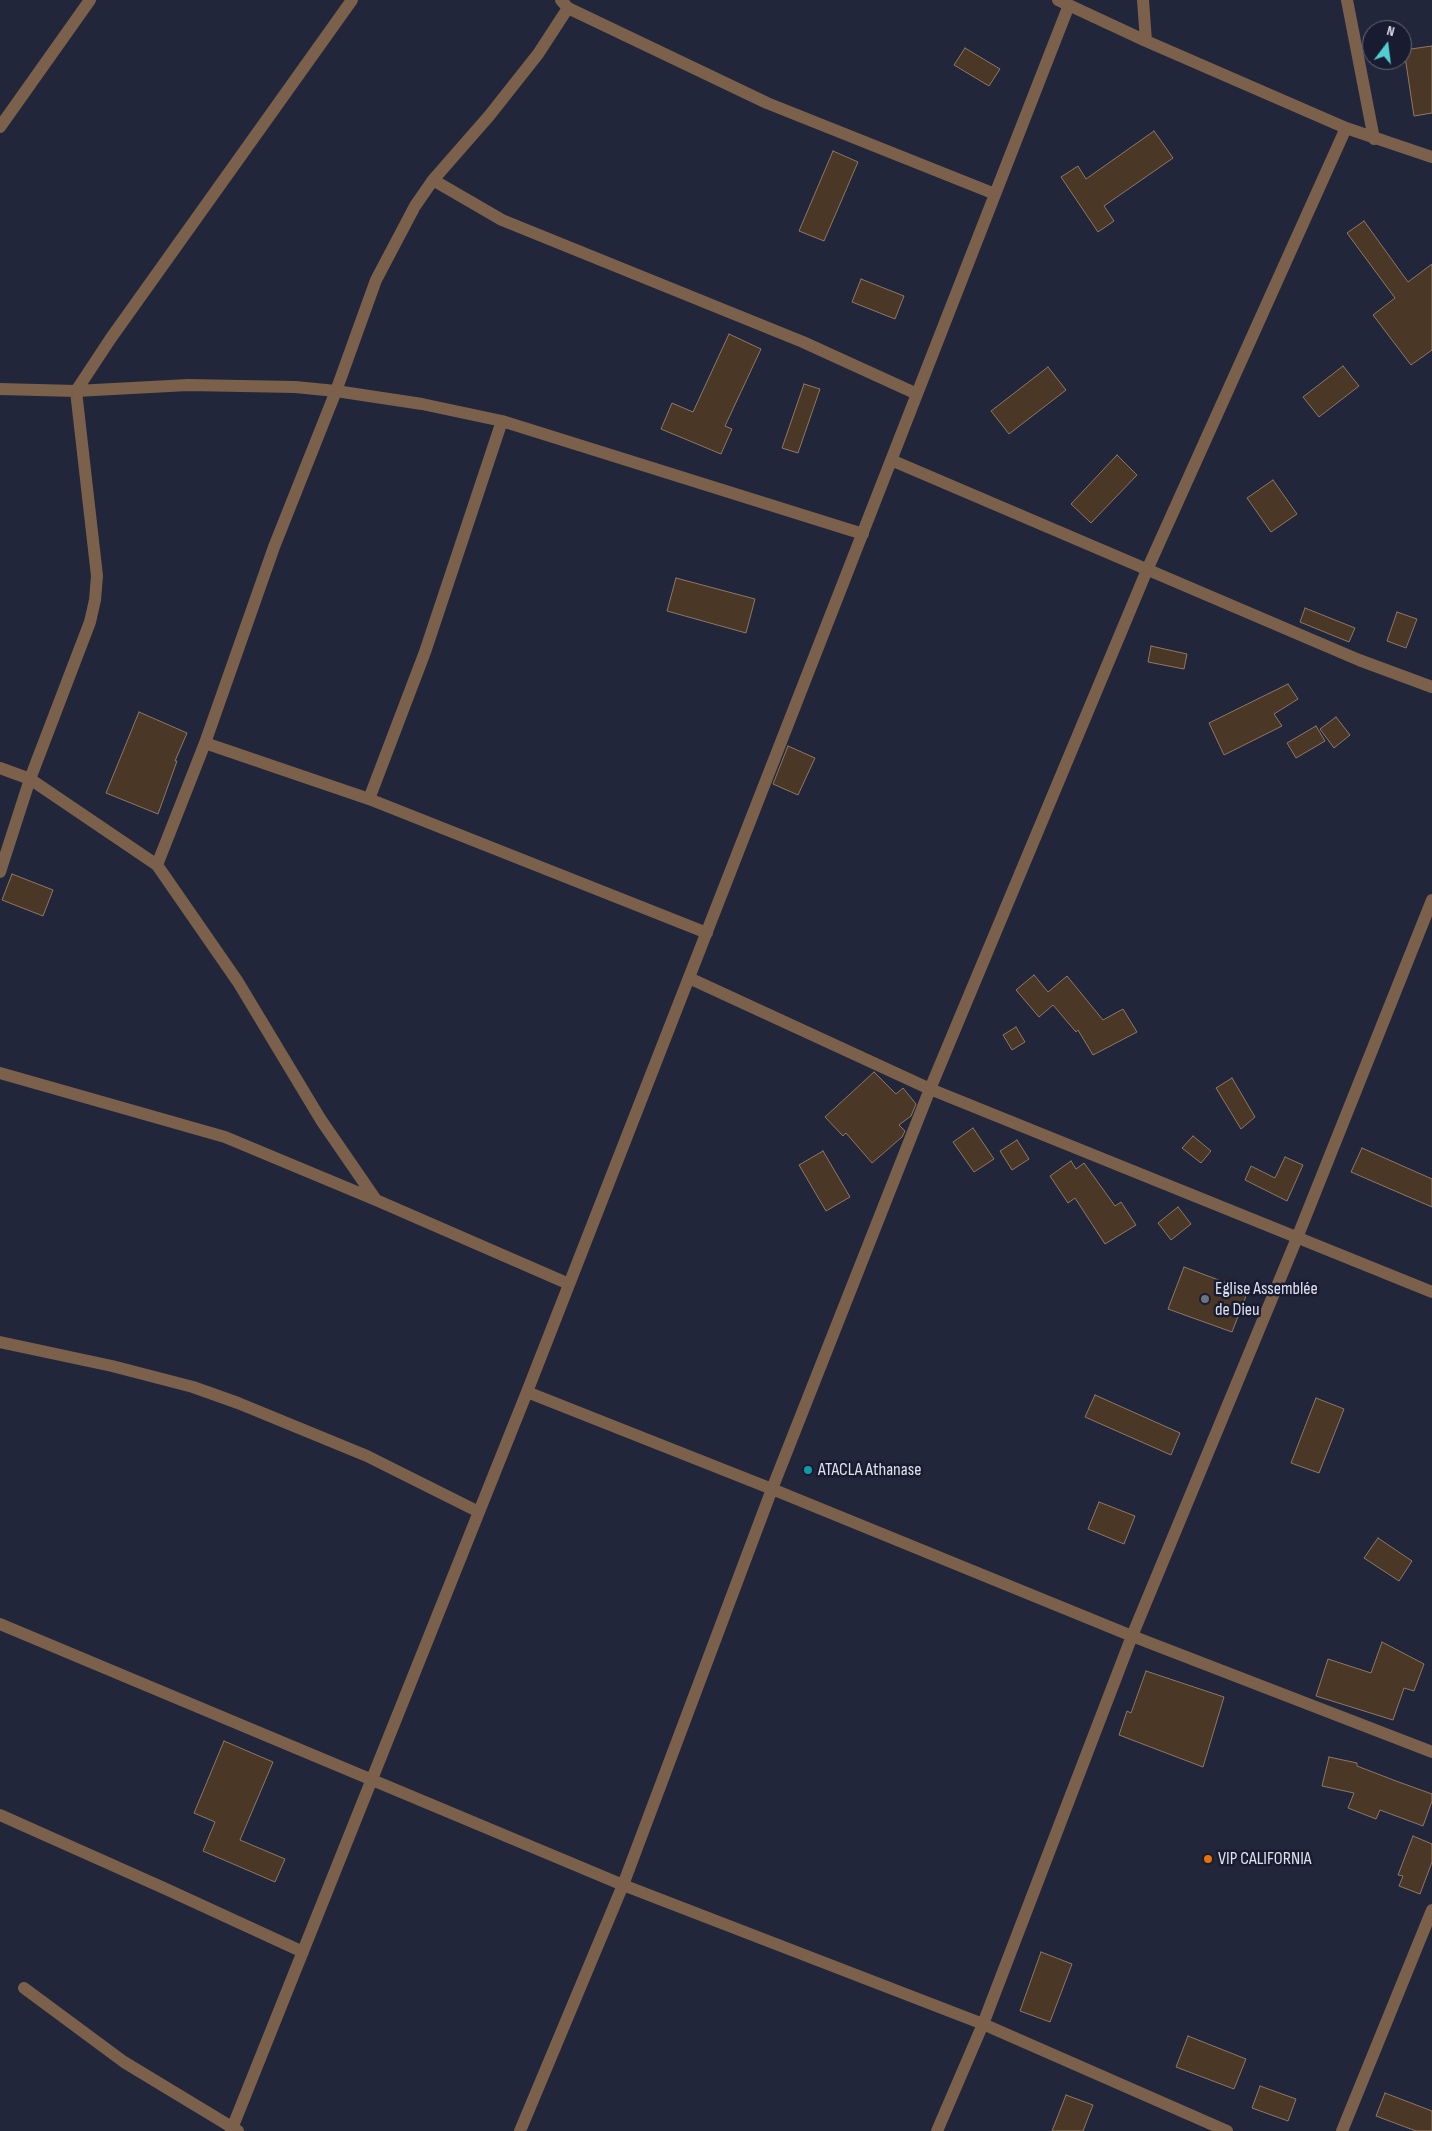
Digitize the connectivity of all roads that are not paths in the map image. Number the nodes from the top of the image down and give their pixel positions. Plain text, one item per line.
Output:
1 (90, 0) edge
2 (352, 0) edge
3 (1143, 0) edge
4 (1347, 0) edge
5 (1064, 2) edge
6 (565, 4) edge
7 (1146, 41) junction
8 (0, 127) edge
9 (1346, 128) junction
10 (1374, 139) junction
11 (1432, 157) edge
12 (433, 180) junction
13 (995, 194) junction
14 (0, 389) edge
15 (76, 391) junction
16 (336, 392) junction
17 (917, 394) junction
18 (502, 421) junction
19 (891, 460) junction
20 (863, 534) junction
21 (1147, 570) junction
22 (1432, 687) edge
23 (205, 743) junction
24 (0, 768) edge
25 (30, 779) junction
26 (369, 799) junction
27 (157, 865) junction
28 (0, 872) edge
29 (1432, 900) edge
30 (707, 933) junction
31 (689, 978) junction
32 (0, 1074) edge
33 (930, 1089) junction
34 (376, 1200) junction
35 (1297, 1238) junction
36 (569, 1284) junction
37 (1432, 1292) edge
38 (0, 1342) edge
39 (527, 1392) junction
40 (772, 1489) junction
41 (479, 1512) junction
42 (0, 1624) edge
43 (1132, 1636) junction
44 (1432, 1752) edge
45 (372, 1779) junction
46 (0, 1815) edge
47 (623, 1885) junction
48 (1432, 1910) edge
49 (303, 1952) junction
50 (24, 1988) dead end
51 (983, 2024) junction
52 (234, 2130) edge
53 (520, 2131) edge
54 (937, 2131) edge
55 (1227, 2131) edge
56 (1342, 2131) edge

1 - 8 street
2 - 15 street
3 - 7 street
4 - 10 street
5 - 7 street
5 - 13 street
6 - 12 street
6 - 13 street
7 - 9 street
9 - 10 street
9 - 21 street
10 - 11 street
12 - 16 street
12 - 17 street
13 - 17 street
14 - 15 street
15 - 16 street
15 - 25 street
16 - 18 street
16 - 23 street
17 - 19 street
18 - 20 street
18 - 26 street
19 - 20 street
19 - 21 street
20 - 30 street
21 - 22 street
21 - 33 street
23 - 26 street
23 - 27 street
24 - 25 street
25 - 27 street
25 - 28 street
26 - 30 street
27 - 34 street
29 - 35 street
30 - 31 street
31 - 33 street
31 - 36 street
32 - 34 street
33 - 35 street
33 - 40 street
34 - 36 street
35 - 37 street
35 - 43 street
36 - 39 street
38 - 41 street
39 - 40 street
39 - 41 street
40 - 43 street
40 - 47 street
41 - 45 street
42 - 45 street
43 - 44 street
43 - 51 street
45 - 47 street
45 - 49 street
46 - 49 street
47 - 51 street
47 - 53 street
48 - 56 street
49 - 52 street
50 - 52 street
51 - 54 street
51 - 55 street

